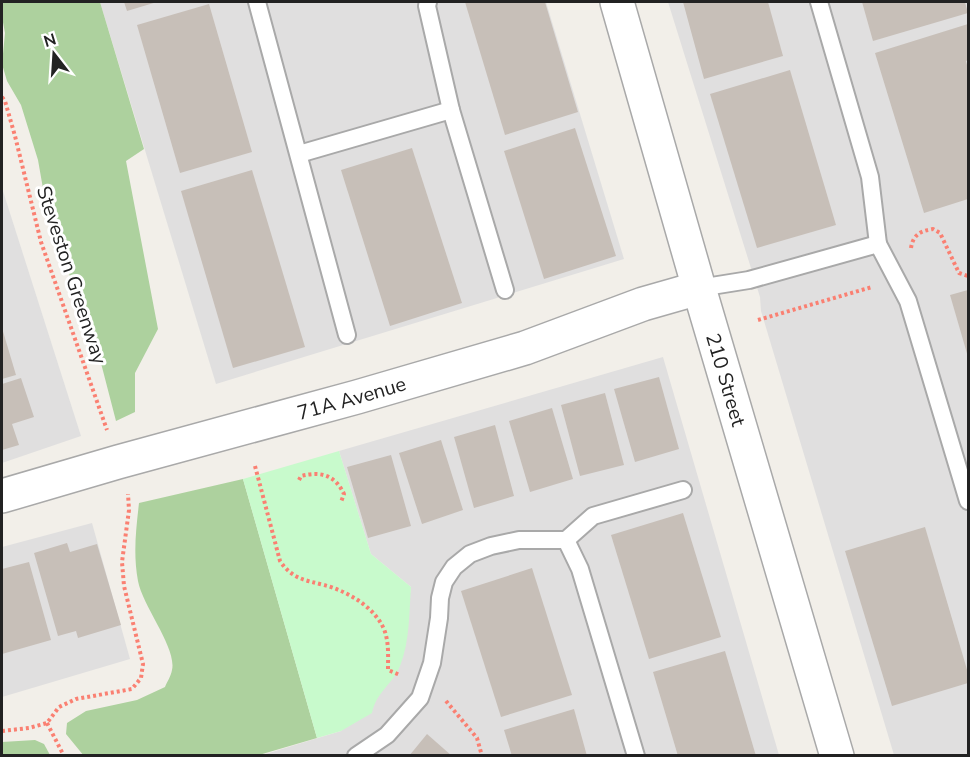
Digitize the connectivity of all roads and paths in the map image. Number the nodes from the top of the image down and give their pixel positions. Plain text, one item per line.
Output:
1 (257, 2) edge
2 (428, 2) edge
3 (617, 2) edge
4 (819, 2) edge
5 (2, 97) edge
6 (451, 110) junction
7 (299, 154) junction
8 (878, 244) junction
9 (913, 254) dead end
10 (969, 276) edge
11 (880, 285) dead end
12 (699, 288) junction
13 (505, 290) dead end
14 (758, 320) dead end
15 (347, 335) dead end
16 (118, 462) junction
17 (255, 466) dead end
18 (299, 480) dead end
19 (683, 490) dead end
20 (2, 496) edge
21 (969, 501) edge
22 (341, 502) dead end
23 (566, 540) junction
24 (424, 687) junction
25 (47, 723) junction
26 (2, 731) edge
27 (64, 756) edge
28 (356, 756) edge
29 (482, 756) edge
30 (636, 756) edge
31 (837, 756) edge

1 - 7 lane
2 - 6 lane
3 - 12 street, 210 Street
4 - 8 lane
5 - 16 path, Steveston Greenway
6 - 7 lane
6 - 13 lane
7 - 15 lane
8 - 12 lane
8 - 21 lane
9 - 10 path
11 - 14 path
12 - 16 street, 71A Avenue
12 - 31 street, 210 Street
16 - 20 street, 71A Avenue
16 - 25 path, Steveston Greenway
17 - 24 path
18 - 22 path
19 - 23 lane
23 - 24 lane
23 - 30 lane
24 - 28 lane
24 - 29 path
25 - 26 path
25 - 27 path

